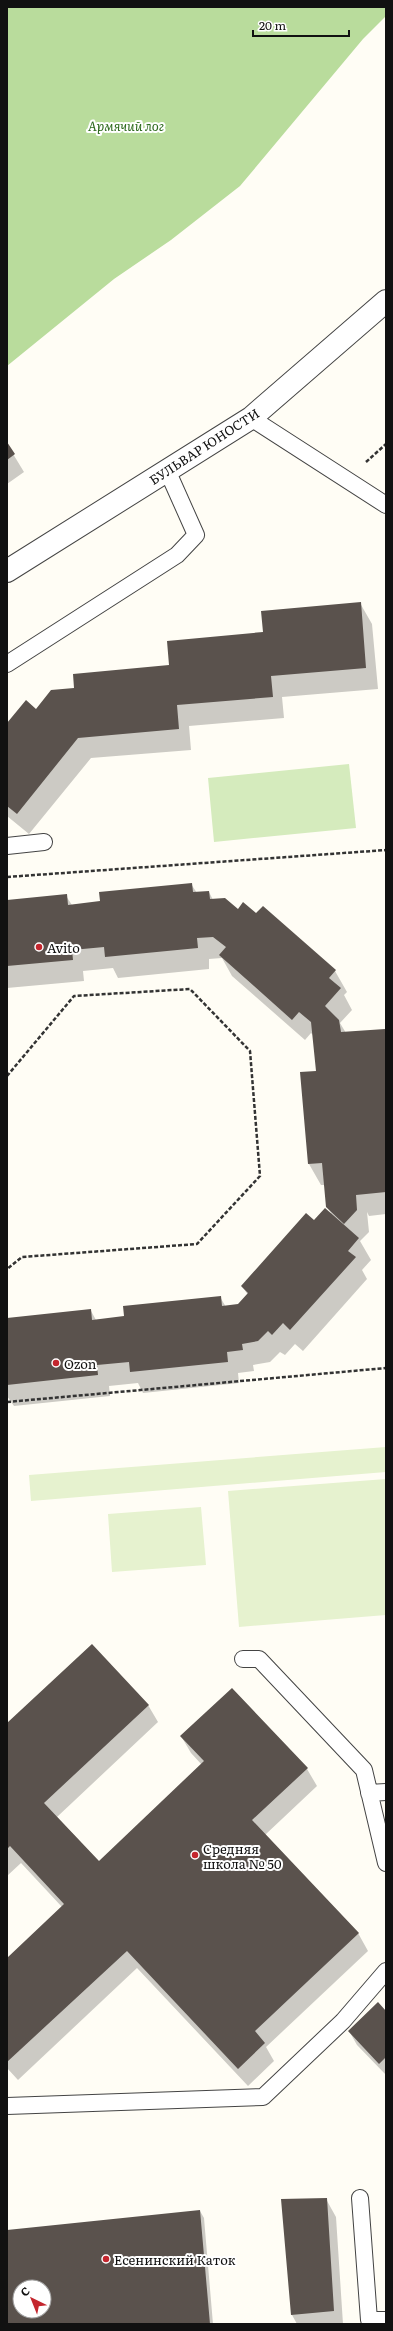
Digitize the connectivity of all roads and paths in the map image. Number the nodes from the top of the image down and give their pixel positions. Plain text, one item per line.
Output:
1 (386, 301) edge
2 (251, 418) junction
3 (167, 470) junction
4 (386, 505) edge
5 (7, 571) edge
6 (7, 664) edge
7 (44, 842) dead end
8 (7, 846) edge
9 (386, 850) edge
10 (7, 877) edge
11 (7, 1076) edge
12 (7, 1269) edge
13 (386, 1368) edge
14 (7, 1402) edge
15 (243, 1659) dead end
16 (369, 1792) junction
17 (386, 1792) edge
18 (386, 1863) edge
19 (386, 1971) edge
20 (7, 2106) edge
21 (360, 2198) dead end
22 (386, 2320) edge

1 - 2 street, БУЛЬВАР ЮНОСТИ
2 - 3 street, БУЛЬВАР ЮНОСТИ
2 - 4 lane
3 - 5 street, БУЛЬВАР ЮНОСТИ
3 - 6 lane
7 - 8 lane
9 - 10 path
11 - 12 path
13 - 14 path
15 - 16 lane
16 - 17 lane
16 - 18 lane
19 - 20 lane
21 - 22 lane

